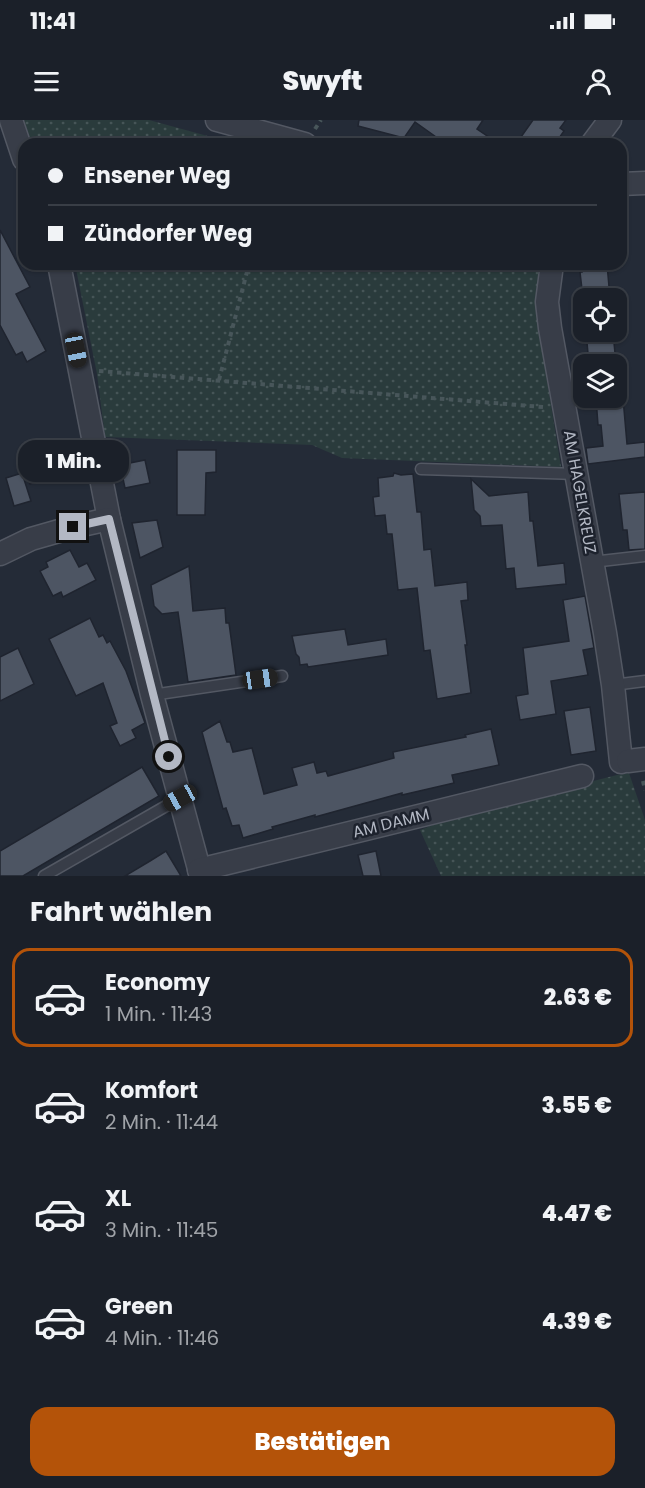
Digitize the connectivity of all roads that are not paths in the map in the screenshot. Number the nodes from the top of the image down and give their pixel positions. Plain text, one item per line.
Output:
1 (11, 120) edge
2 (217, 120) edge
3 (610, 120) edge
4 (283, 138) edge
5 (596, 138) edge
6 (18, 141) edge
7 (645, 183) edge
8 (627, 184) edge
9 (60, 270) edge
10 (551, 270) edge
11 (421, 469) dead end
12 (577, 474) junction
13 (109, 519) junction
14 (0, 554) edge
15 (645, 556) edge
16 (592, 562) junction
17 (282, 676) dead end
18 (645, 681) edge
19 (613, 685) junction
20 (152, 694) junction
21 (631, 761) edge
22 (582, 776) dead end
23 (180, 798) junction
24 (200, 873) edge
25 (44, 876) edge

1 - 6 street
2 - 4 street
3 - 5 street
7 - 8 street
9 - 13 street
10 - 12 street, AM HAGELKREUZ
11 - 12 lane
12 - 16 street, AM HAGELKREUZ
13 - 14 street
13 - 20 street
15 - 16 lane
16 - 19 street, AM HAGELKREUZ
17 - 20 lane
18 - 19 lane
19 - 21 street, AM HAGELKREUZ
20 - 23 street
22 - 24 street, AM DAMM
23 - 24 street
23 - 25 lane

